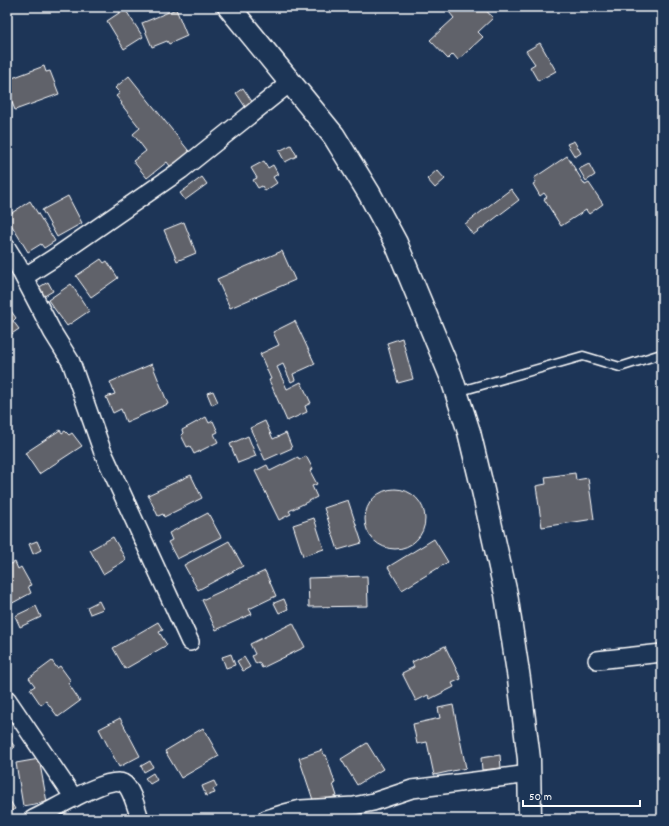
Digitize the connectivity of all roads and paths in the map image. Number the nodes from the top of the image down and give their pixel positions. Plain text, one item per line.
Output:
1 (229, 7) edge
2 (291, 82) junction
3 (7, 248) edge
4 (24, 276) junction
5 (658, 355) dead end
6 (456, 392) junction
7 (190, 642) dead end
8 (662, 653) edge
9 (597, 660) dead end
10 (7, 699) edge
11 (530, 774) junction
12 (74, 798) junction
13 (33, 819) edge
14 (140, 819) edge
15 (266, 819) edge
16 (530, 819) edge

1 - 2 street
2 - 4 street
2 - 6 street
3 - 4 street
4 - 7 street
5 - 6 lane
6 - 11 street
8 - 9 street
10 - 12 street
11 - 15 street
11 - 16 street
12 - 13 street
12 - 14 street

